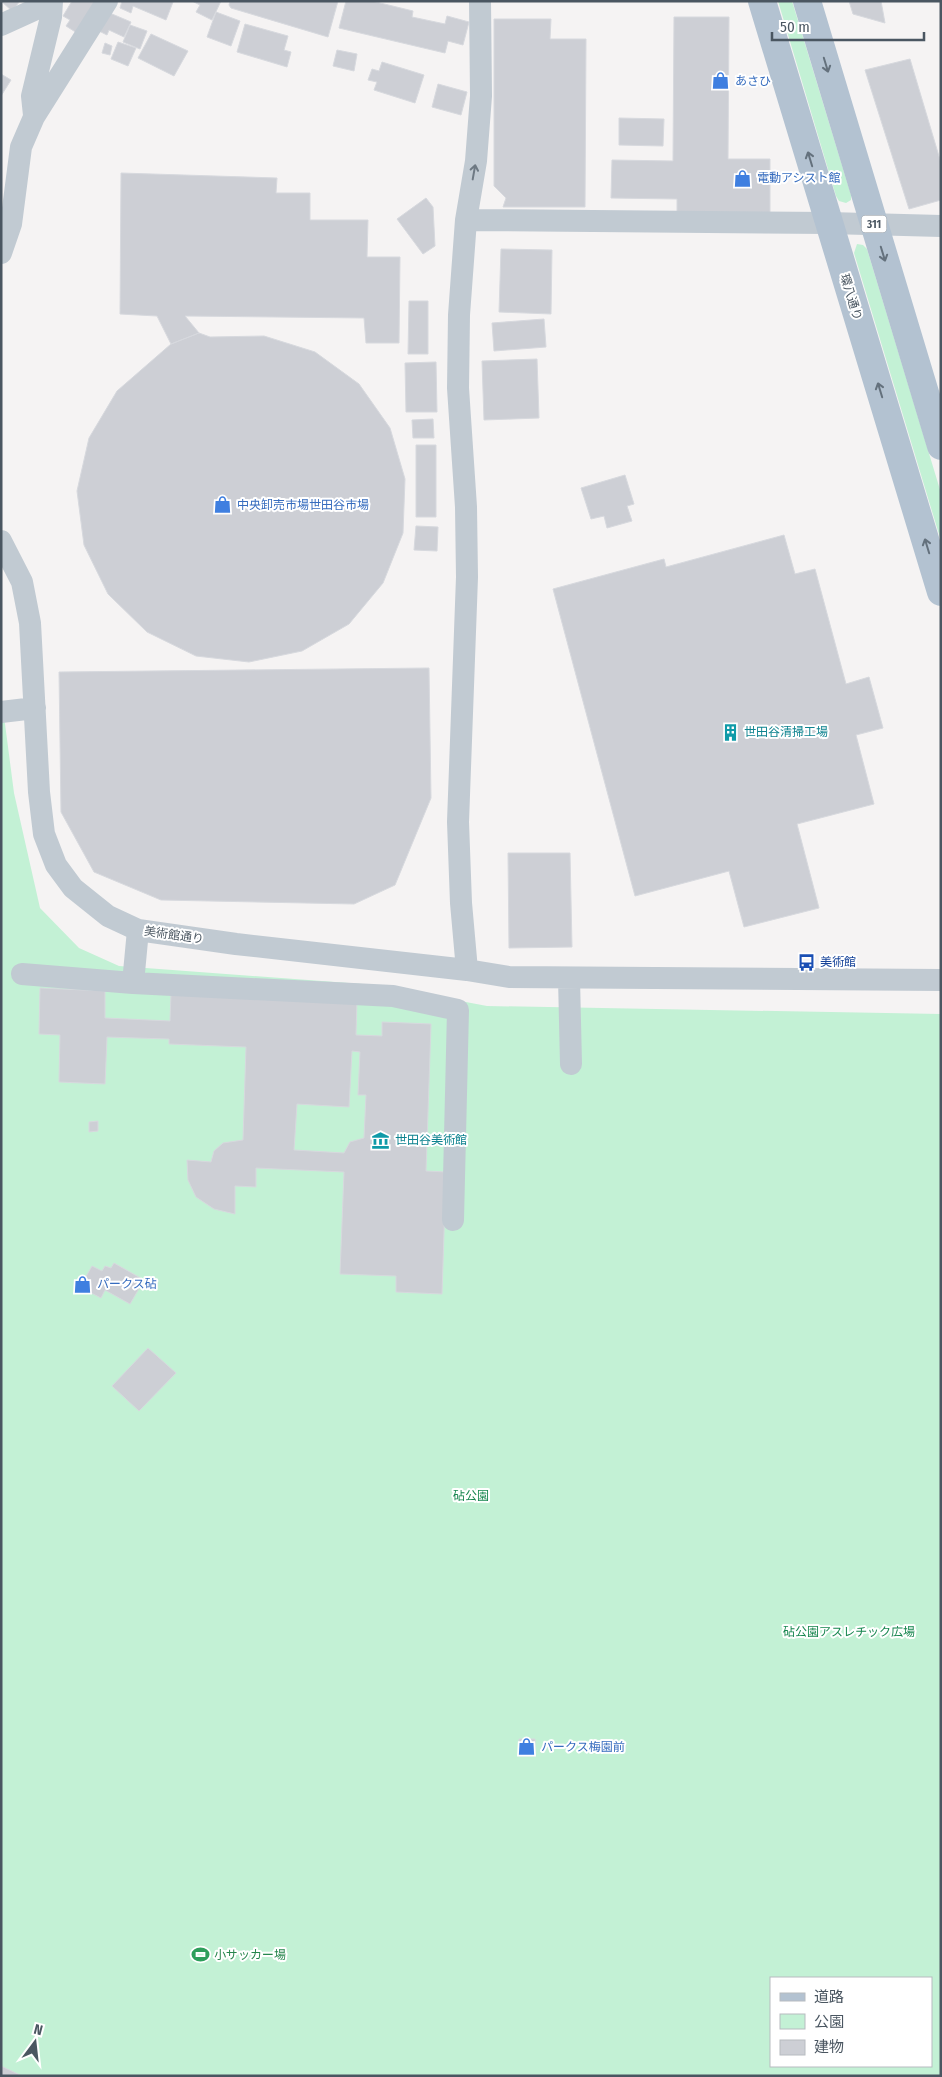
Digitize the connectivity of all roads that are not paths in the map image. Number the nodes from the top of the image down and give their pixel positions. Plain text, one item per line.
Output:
1 (43, 1) edge
2 (52, 1) edge
3 (107, 1) edge
4 (480, 1) edge
5 (762, 1) edge
6 (807, 1) edge
7 (1, 25) edge
8 (34, 117) junction
9 (466, 220) junction
10 (829, 223) junction
11 (874, 224) junction
12 (941, 226) edge
13 (1, 253) edge
14 (941, 446) edge
15 (1, 541) edge
16 (941, 592) edge
17 (35, 708) junction
18 (1, 712) edge
19 (138, 930) junction
20 (395, 961) junction
21 (467, 970) junction
22 (22, 974) dead end
23 (570, 978) junction
24 (941, 980) edge
25 (134, 983) junction
26 (393, 996) junction
27 (572, 1064) dead end
28 (453, 1220) dead end

1 - 7 street
2 - 8 street
3 - 8 street
9 -> 4 street
10 -> 5 main road, 環八通り
6 -> 11 main road, 311
8 - 13 street
9 - 10 street
9 - 21 street
10 - 11 street
16 -> 10 main road, 環八通り
11 - 12 street
11 -> 14 main road, 311
15 - 17 street, 美術館通り
17 - 18 street
17 - 19 street, 美術館通り
19 - 20 street, 美術館通り
19 - 25 street
20 - 21 street, 美術館通り
20 - 26 street
21 - 23 street, 美術館通り
22 - 25 street
23 - 24 street, 美術館通り
23 - 27 street
25 - 26 street
26 - 28 street

